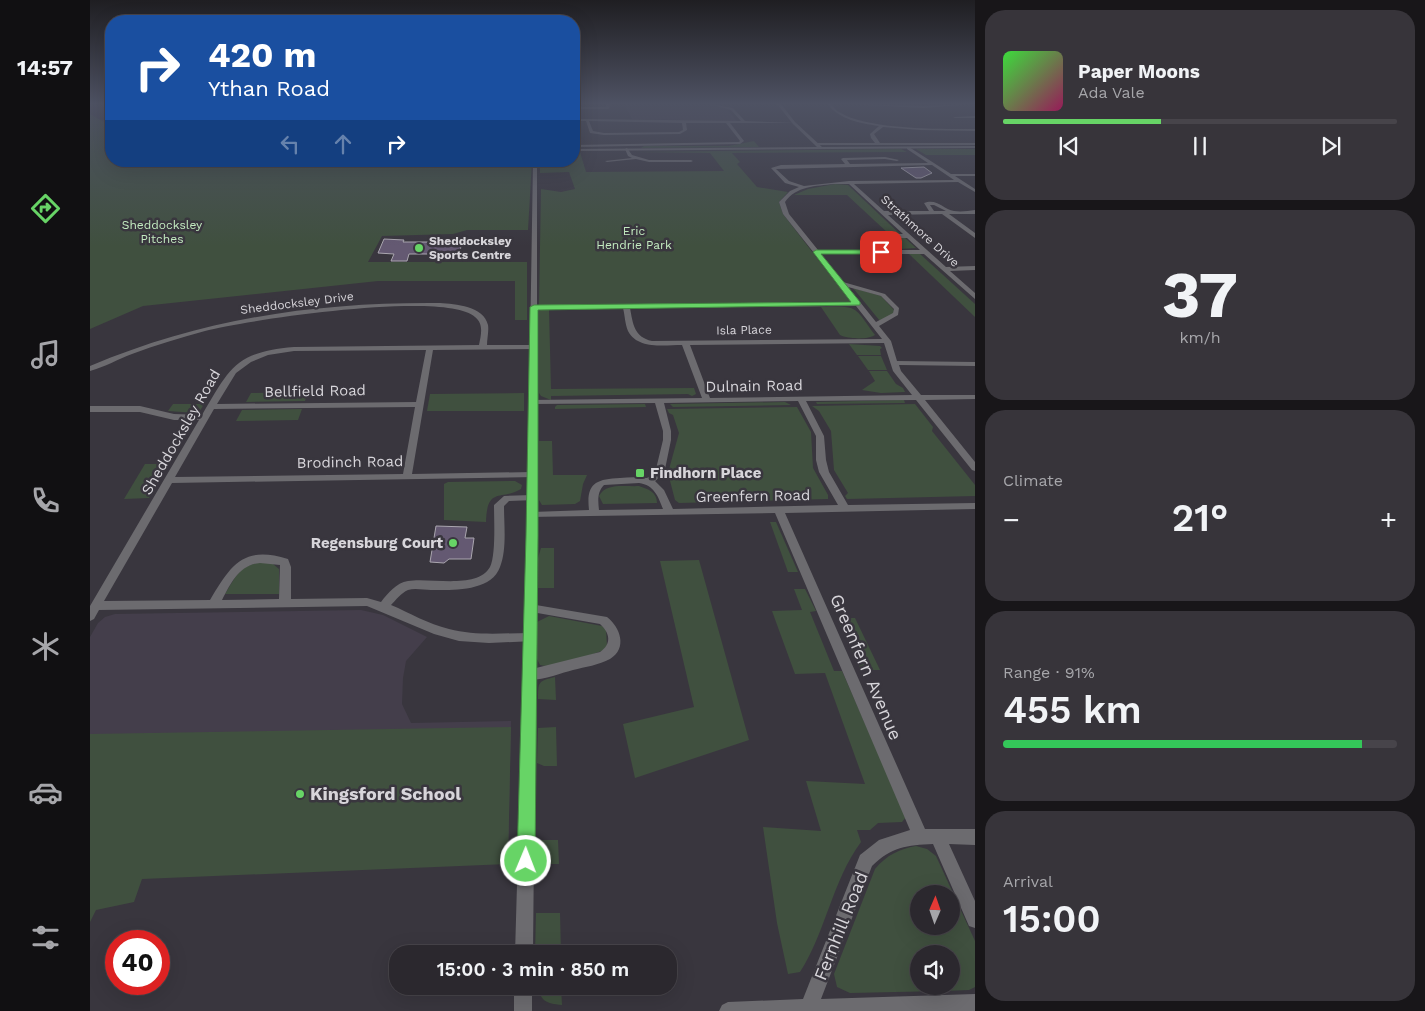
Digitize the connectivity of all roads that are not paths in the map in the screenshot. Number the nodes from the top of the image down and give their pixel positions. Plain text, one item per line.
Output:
1 (628, 151) edge
2 (913, 151) edge
3 (634, 158) junction
4 (775, 160) dead end
5 (607, 161) dead end
6 (691, 161) dead end
7 (818, 161) dead end
8 (903, 164) junction
9 (933, 164) junction
10 (824, 165) junction
11 (849, 165) junction
12 (781, 166) junction
13 (535, 167) edge
14 (950, 175) junction
15 (975, 175) edge
16 (960, 181) junction
17 (849, 182) junction
18 (804, 187) junction
19 (975, 191) edge
20 (953, 212) junction
21 (975, 212) edge
22 (883, 213) junction
23 (933, 213) junction
24 (944, 213) junction
25 (908, 236) junction
26 (975, 236) edge
27 (816, 252) junction
28 (881, 252) junction
29 (925, 252) junction
30 (975, 268) edge
31 (944, 269) junction
32 (841, 283) junction
33 (975, 297) edge
34 (857, 304) junction
35 (626, 306) junction
36 (534, 307) junction
37 (875, 325) junction
38 (886, 341) junction
39 (685, 342) junction
40 (483, 347) junction
41 (534, 347) junction
42 (430, 348) junction
43 (894, 363) junction
44 (975, 364) edge
45 (90, 370) edge
46 (918, 397) junction
47 (975, 397) edge
48 (801, 399) junction
49 (707, 400) junction
50 (659, 401) junction
51 (533, 402) junction
52 (420, 404) junction
53 (211, 407) junction
54 (90, 409) edge
55 (204, 418) junction
56 (975, 468) edge
57 (532, 475) junction
58 (407, 477) junction
59 (169, 480) junction
60 (650, 481) junction
61 (532, 498) junction
62 (975, 506) edge
63 (845, 509) junction
64 (779, 510) junction
65 (669, 513) junction
66 (595, 514) junction
67 (532, 515) junction
68 (285, 603) junction
69 (214, 604) junction
70 (96, 606) junction
71 (384, 606) junction
72 (530, 608) junction
73 (90, 616) edge
74 (530, 638) junction
75 (529, 675) junction
76 (975, 837) edge
77 (921, 838) junction
78 (938, 838) junction
79 (975, 920) edge
80 (524, 945) edge
81 (524, 995) edge
82 (975, 1003) edge
83 (808, 1008) junction
84 (523, 1011) edge
85 (728, 1011) edge

1 - 3 street
2 - 9 street
3 - 5 street
3 - 6 street
4 - 12 street
7 - 10 street
8 - 9 street
8 - 11 street
8 - 11 street
9 - 14 street
10 - 11 street
10 - 12 street
12 - 18 street
13 - 36 street
14 - 15 street
14 - 16 street
16 - 17 street
16 - 19 street
17 - 18 street
17 - 22 street, Strathmore Drive
18 - 27 street
20 - 21 street
20 - 23 street
20 - 24 street
22 - 23 street
22 - 25 street, Strathmore Drive
23 - 24 street
24 - 26 street
25 - 28 street
25 - 29 street, Strathmore Drive
27 - 28 street
27 - 32 street
28 - 29 street
29 - 31 street, Strathmore Drive
30 - 31 street
31 - 33 street, Strathmore Drive
32 - 34 street
32 - 37 street
34 - 35 street
34 - 37 street
35 - 36 street
35 - 39 street, Isla Place
36 - 41 street
37 - 38 street
38 - 39 street, Isla Place
38 - 43 street
39 - 49 street
40 - 41 street, Sheddocksley Road
40 - 42 street, Sheddocksley Road
40 - 45 street, Sheddocksley Drive
41 - 51 street
42 - 52 street
42 - 53 street, Sheddocksley Road
43 - 44 street
43 - 46 street
46 - 47 street, Dulnain Road
46 - 48 street, Dulnain Road
46 - 56 street
48 - 49 street, Dulnain Road
48 - 63 street
49 - 50 street, Dulnain Road
50 - 51 street, Dulnain Road
50 - 60 street
51 - 57 street
52 - 53 street, Bellfield Road
52 - 58 street
53 - 55 street, Sheddocksley Road
54 - 55 street
55 - 59 street, Sheddocksley Road
57 - 58 street, Brodinch Road
57 - 61 street
58 - 59 street, Brodinch Road
59 - 70 street, Sheddocksley Road
60 - 65 street
60 - 66 street
61 - 67 street
61 - 71 street
62 - 63 street, Greenfern Road
63 - 64 street, Greenfern Road
64 - 65 street, Greenfern Road
64 - 77 street, Greenfern Avenue
65 - 66 street, Greenfern Road
66 - 67 street, Greenfern Road
67 - 72 street
68 - 69 street
68 - 69 street
68 - 71 street
69 - 70 street
70 - 73 street, Sheddocksley Road
71 - 74 street
72 - 74 street
72 - 75 street
74 - 75 street
75 - 80 street
76 - 78 street, Fernhill Road
77 - 78 street, Fernhill Road
77 - 83 street, Fernhill Road
78 - 79 street
81 - 84 street
82 - 83 street
83 - 85 street

